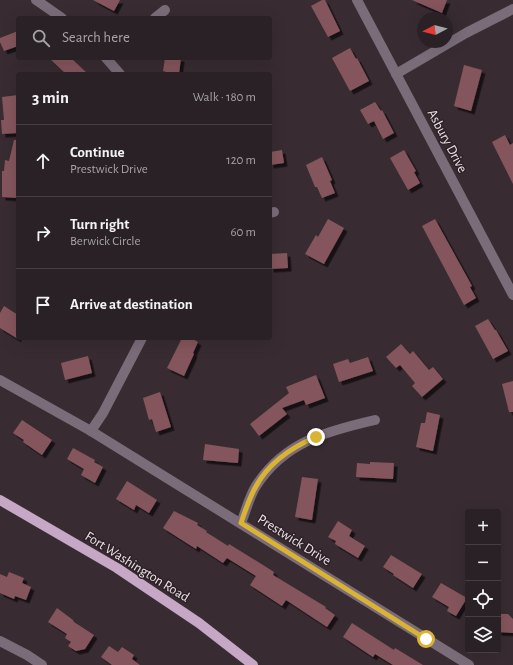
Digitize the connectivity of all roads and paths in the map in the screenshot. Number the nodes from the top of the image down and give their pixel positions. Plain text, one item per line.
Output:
1 (36, 0) edge
2 (357, 0) edge
3 (513, 9) edge
4 (165, 10) dead end
5 (59, 16) edge
6 (158, 16) edge
7 (109, 60) edge
8 (118, 72) edge
9 (396, 74) junction
10 (511, 285) edge
11 (513, 295) edge
12 (141, 340) edge
13 (0, 380) edge
14 (375, 420) dead end
15 (91, 431) junction
16 (0, 500) edge
17 (241, 523) junction
18 (0, 642) edge
19 (42, 665) edge
20 (253, 665) edge
21 (469, 665) edge

1 - 5 street
2 - 9 street, Asbury Drive
3 - 9 street
4 - 6 street
7 - 8 street
9 - 10 street, Asbury Drive
10 - 11 street, Asbury Drive
12 - 15 street
13 - 15 street, Prestwick Drive
14 - 17 street
15 - 17 street, Prestwick Drive
16 - 20 main road, Fort Washington Road
17 - 21 street, Prestwick Drive
18 - 19 street

